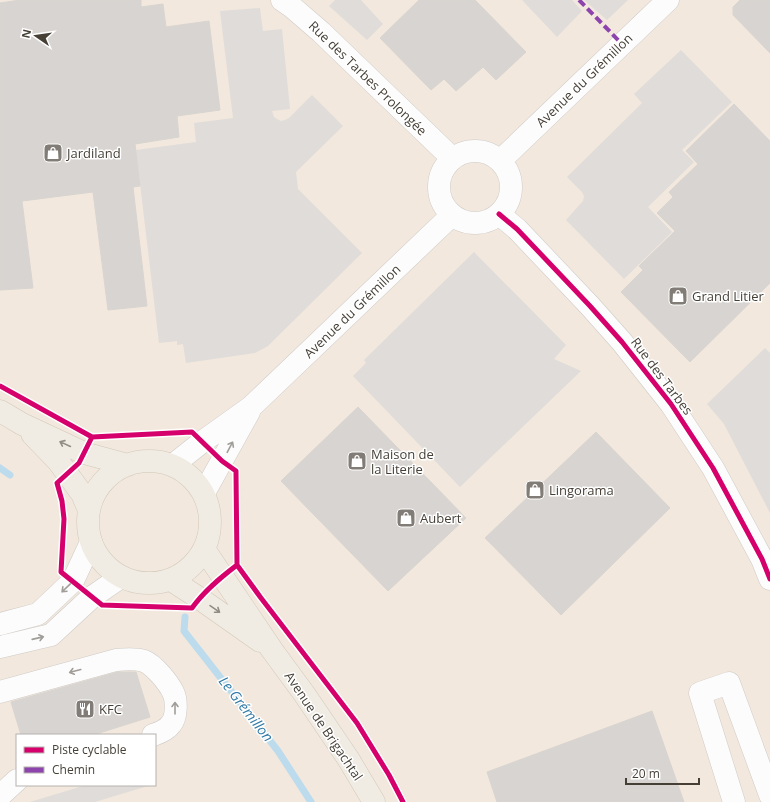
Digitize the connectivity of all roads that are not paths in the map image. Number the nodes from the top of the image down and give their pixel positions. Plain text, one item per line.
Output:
1 (282, 0) edge
2 (668, 0) edge
3 (452, 158) junction
4 (501, 160) junction
5 (499, 214) junction
6 (452, 216) junction
7 (251, 407) junction
8 (0, 411) edge
9 (22, 424) junction
10 (128, 465) junction
11 (173, 465) junction
12 (204, 493) junction
13 (89, 510) junction
14 (91, 542) junction
15 (204, 549) junction
16 (121, 577) junction
17 (770, 579) edge
18 (171, 580) junction
19 (0, 624) edge
20 (0, 647) edge
21 (272, 650) junction
22 (0, 692) edge
23 (156, 734) edge
24 (770, 795) edge
25 (374, 802) edge
26 (734, 802) edge

1 - 3 street, Rue des Tarbes Prolongée
2 - 4 street, Avenue du Grémillon
3 - 4 street
3 - 6 street
4 - 5 street
5 - 6 street
5 - 17 street, Rue des Tarbes
6 - 7 street, Avenue du Grémillon
7 - 11 street, Avenue du Grémillon
12 -> 7 street, Avenue du Grémillon
8 - 9 main road
10 -> 9 main road
9 - 13 main road
10 - 11 main road
10 - 13 main road
11 - 12 main road
12 - 15 main road
13 - 14 main road
14 - 16 main road
14 -> 19 street
15 - 18 main road
15 - 21 main road, Avenue de Brigachtal
16 - 18 main road
20 -> 16 street
18 -> 21 main road, Avenue de Brigachtal
21 - 25 main road, Avenue de Brigachtal
23 -> 22 street
24 - 26 street

